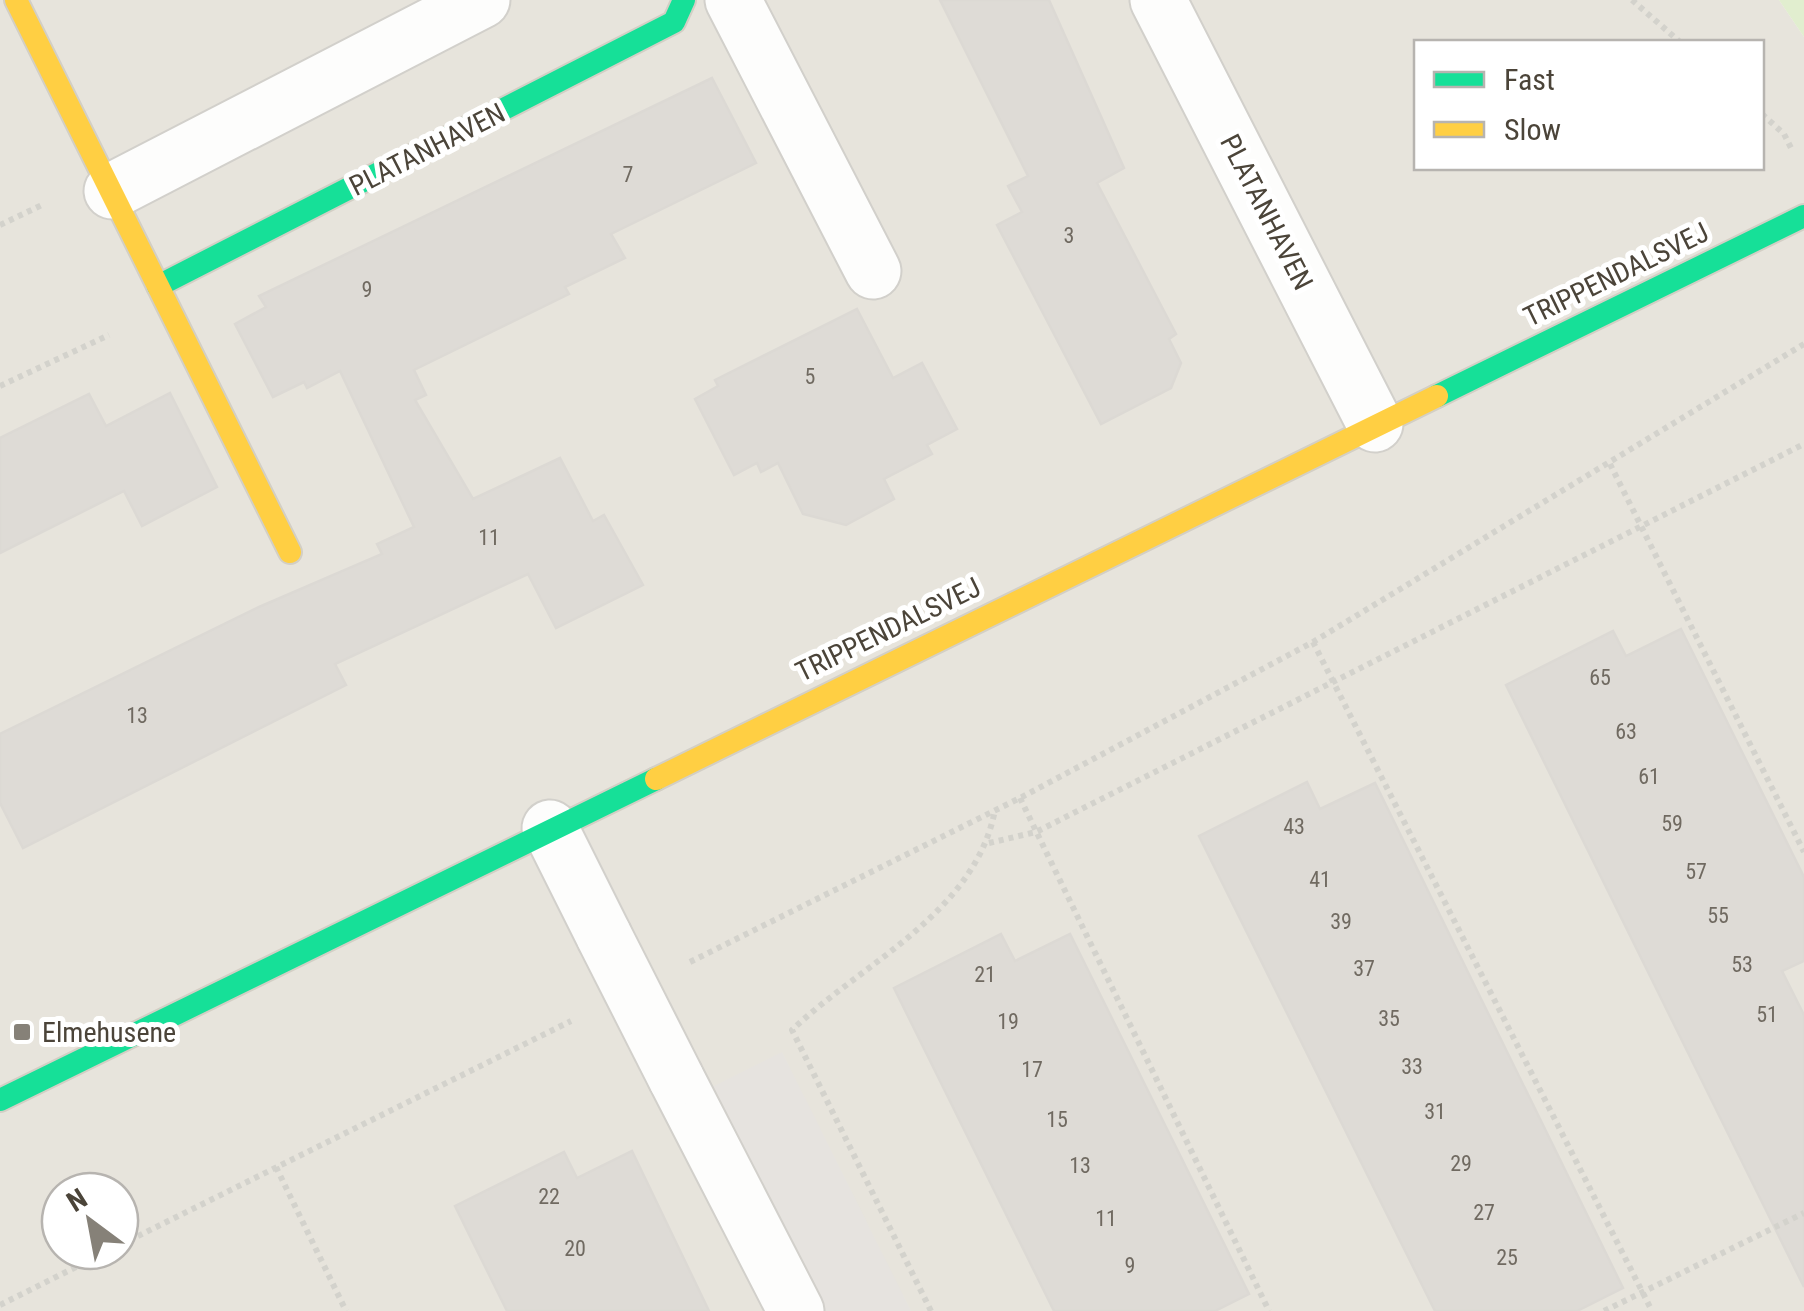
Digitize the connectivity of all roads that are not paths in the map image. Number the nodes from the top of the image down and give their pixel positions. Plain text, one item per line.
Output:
1 (16, 0) edge
2 (482, 0) edge
3 (684, 0) edge
4 (733, 0) edge
5 (1158, 0) edge
6 (112, 191) junction
7 (1804, 216) edge
8 (873, 271) dead end
9 (158, 286) junction
10 (1376, 424) junction
11 (290, 552) dead end
12 (550, 828) junction
13 (0, 1100) edge
14 (796, 1311) edge

1 - 6 street
2 - 6 street
3 - 9 street, PLATANHAVEN
4 - 8 street
5 - 10 street, PLATANHAVEN
6 - 9 street
7 - 10 street, TRIPPENDALSVEJ
9 - 11 street
10 - 12 street, TRIPPENDALSVEJ
12 - 13 street, TRIPPENDALSVEJ
12 - 14 street, bridge

